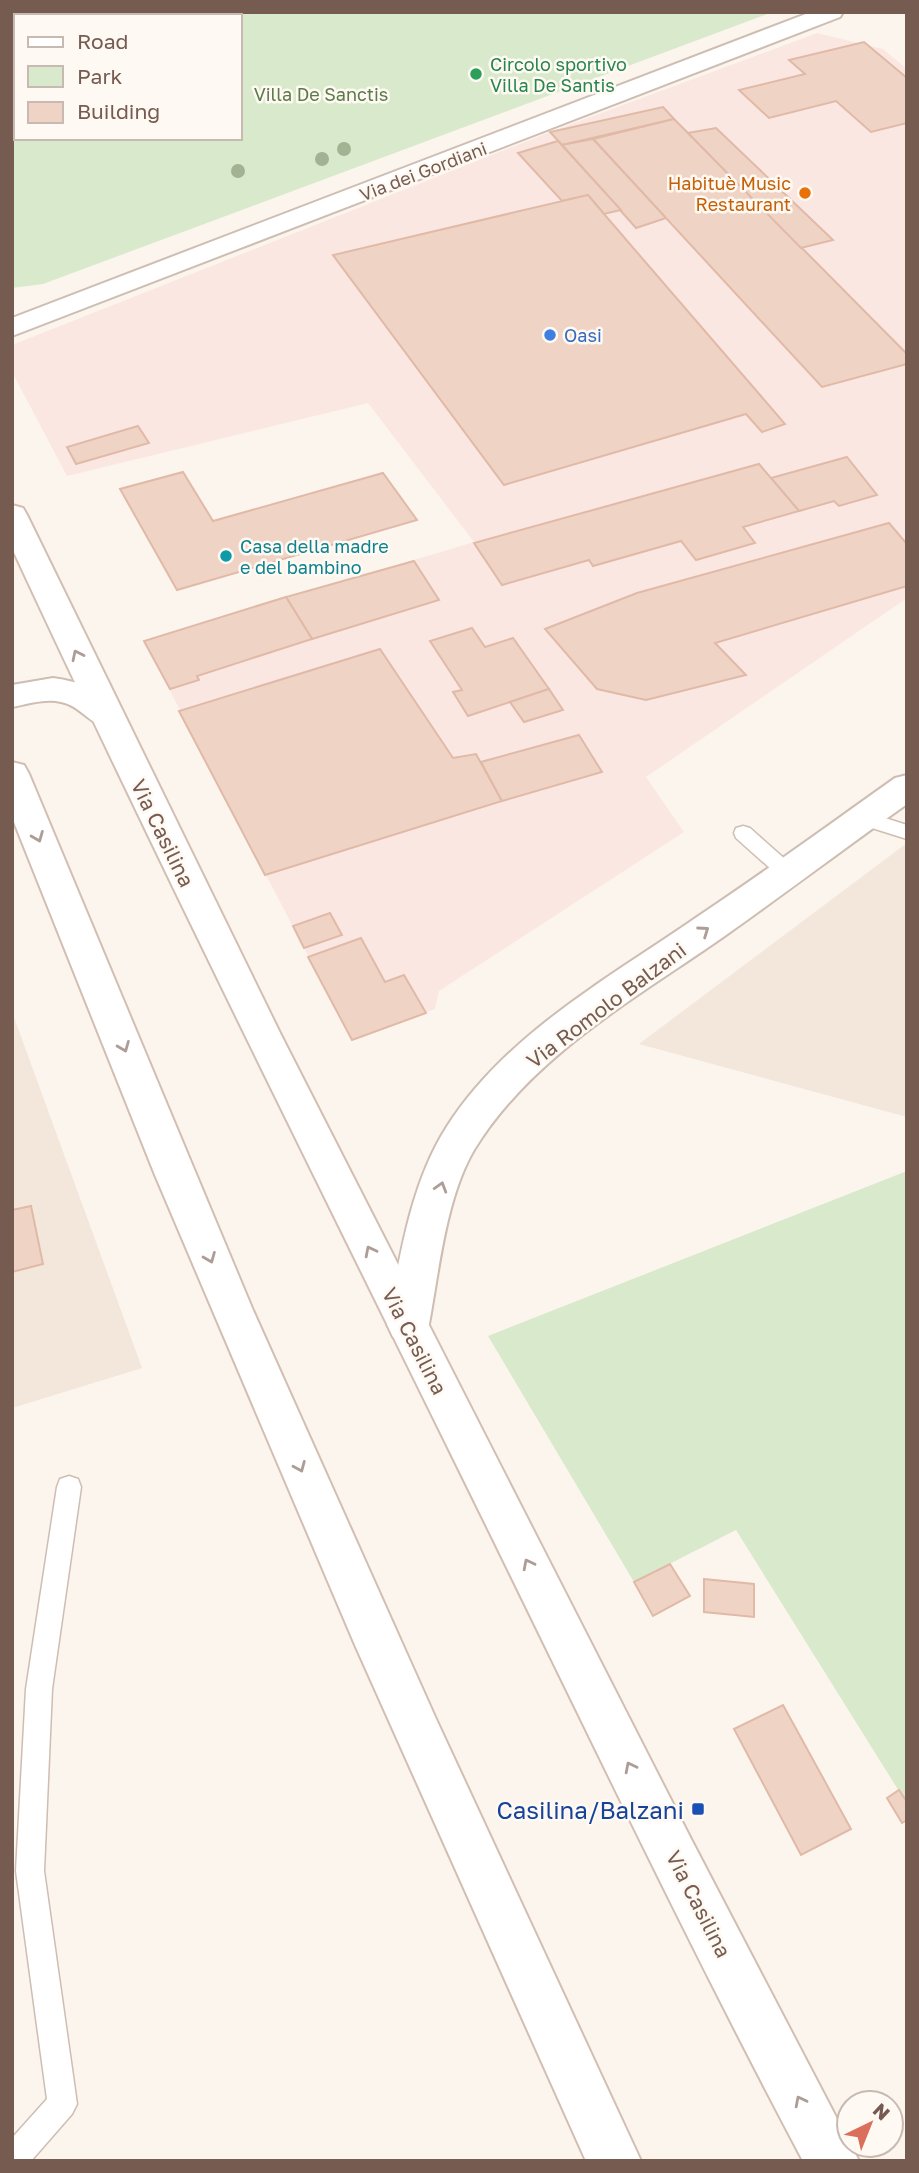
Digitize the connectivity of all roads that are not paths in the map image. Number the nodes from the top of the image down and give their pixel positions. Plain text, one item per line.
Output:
1 (832, 12) edge
2 (12, 328) edge
3 (12, 515) edge
4 (12, 696) edge
5 (108, 716) junction
6 (12, 774) edge
7 (907, 787) edge
8 (863, 818) junction
9 (907, 832) edge
10 (743, 833) dead end
11 (788, 873) junction
12 (408, 1324) junction
13 (69, 1487) dead end
14 (12, 2160) edge
15 (614, 2161) edge
16 (832, 2161) edge

1 - 2 main road, Via dei Gordiani
5 -> 3 main road, Via Casilina
4 - 5 main road
12 -> 5 main road, Via Casilina
6 -> 15 main road
7 - 8 main road, Via Romolo Balzani
8 - 9 lane
8 - 11 main road, Via Romolo Balzani
10 - 11 lane
12 -> 11 main road, Via Romolo Balzani
16 -> 12 main road, Via Casilina
13 - 14 lane

